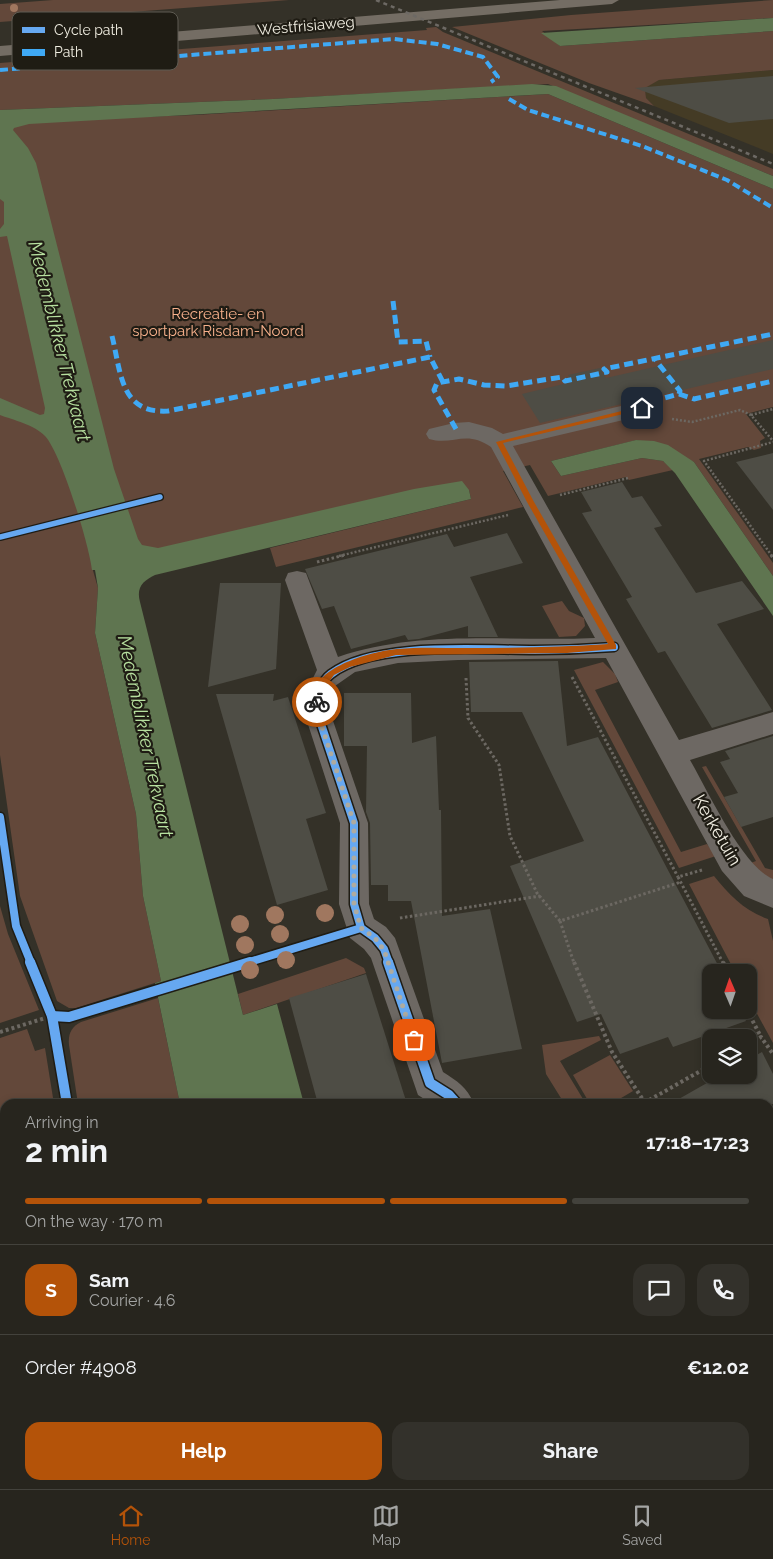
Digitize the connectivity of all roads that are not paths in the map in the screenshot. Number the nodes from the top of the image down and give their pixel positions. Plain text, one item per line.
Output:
1 (612, 0) edge
2 (178, 37) edge
3 (646, 415) road end
4 (437, 434) dead end
5 (500, 442) junction
6 (297, 580) road end
7 (614, 647) junction
8 (331, 673) junction
9 (773, 723) edge
10 (674, 753) junction
11 (773, 894) edge
12 (453, 1099) edge

1 - 2 highway, Westfrisiaweg
3 - 5 street
4 - 5 street
5 - 7 street, Kerketuin
6 - 8 street
7 - 8 street
7 - 10 street, Kerketuin
8 - 12 street
9 - 10 street
10 - 11 street, Kerketuin

